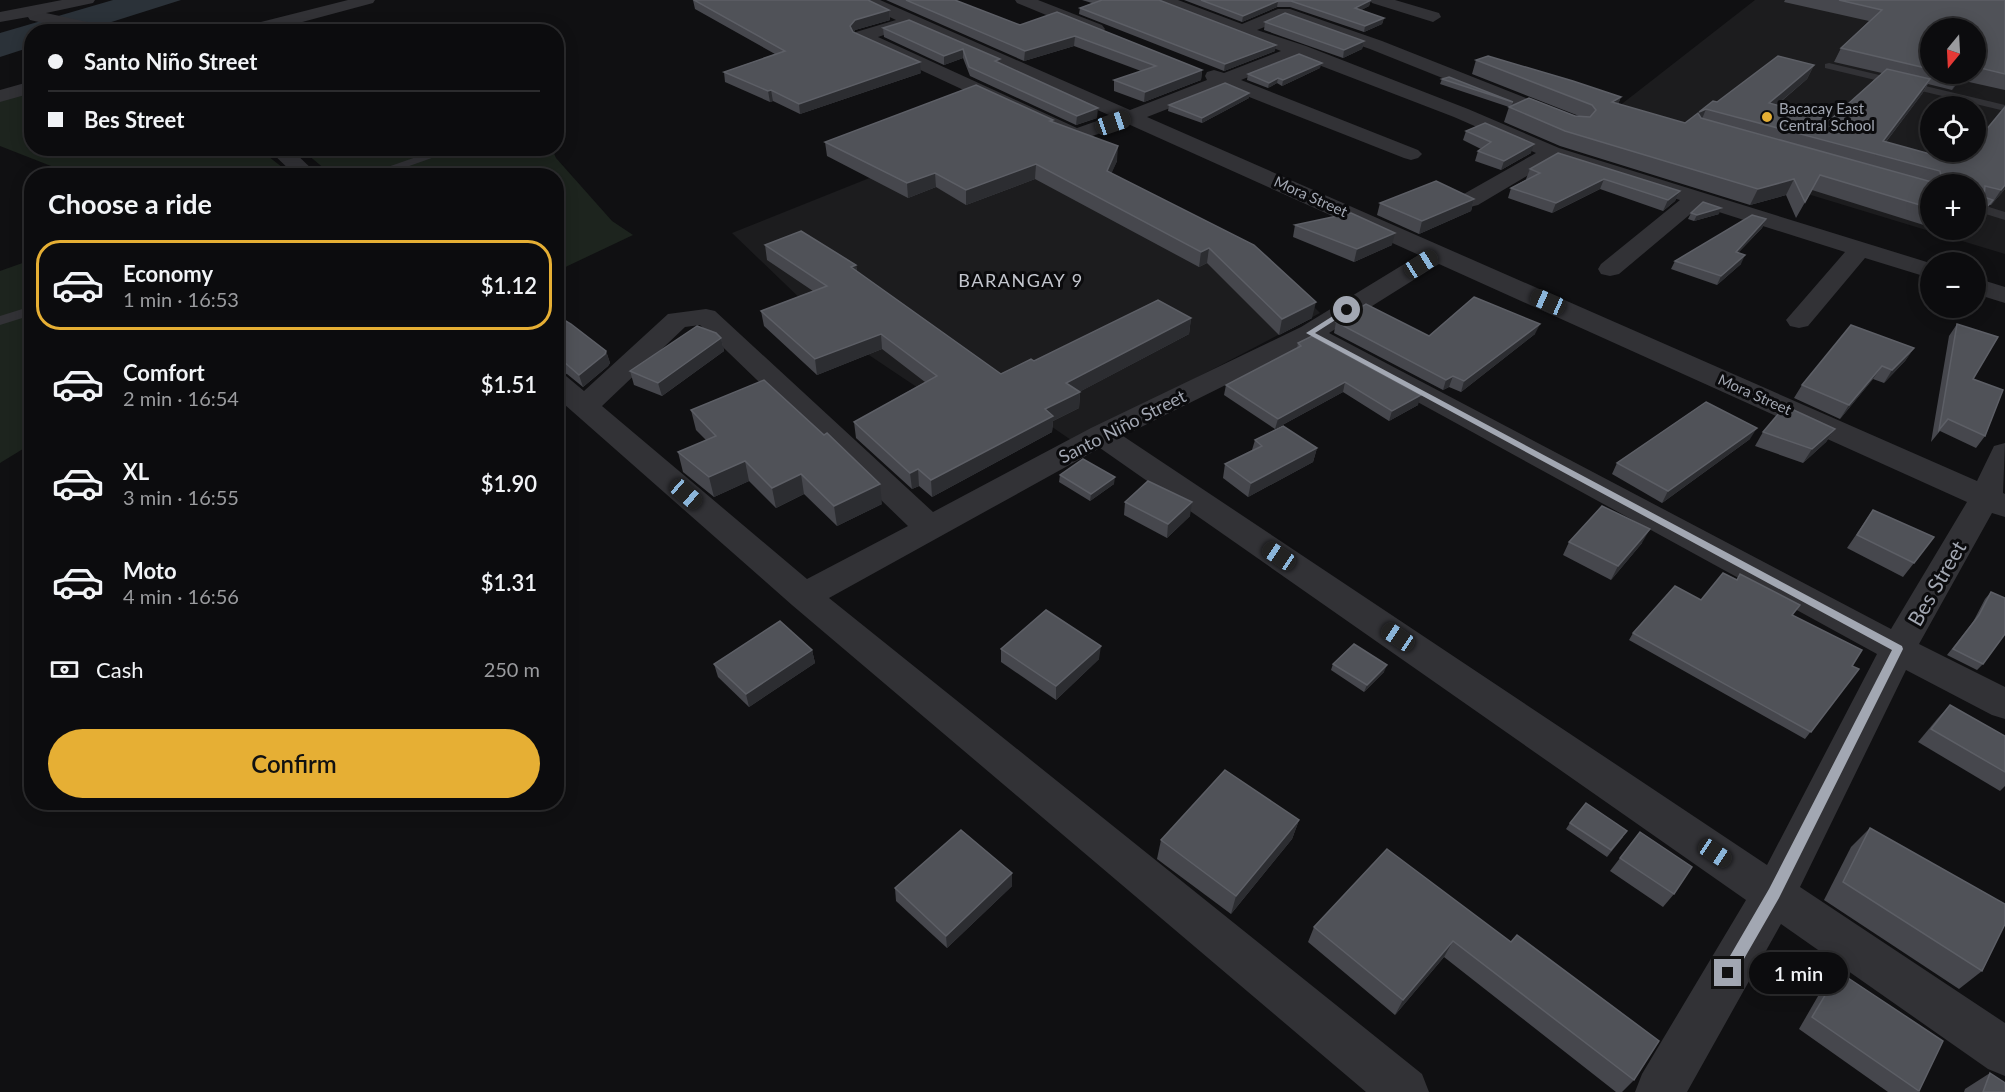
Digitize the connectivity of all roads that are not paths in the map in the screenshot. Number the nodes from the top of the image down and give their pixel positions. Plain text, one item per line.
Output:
1 (87, 0) edge
2 (367, 0) edge
3 (866, 0) edge
4 (1023, 0) edge
5 (1163, 0) edge
6 (1378, 0) edge
7 (30, 14) junction
8 (0, 17) edge
9 (1433, 17) dead end
10 (912, 20) junction
11 (74, 24) edge
12 (274, 24) edge
13 (1244, 29) junction
14 (1108, 34) edge
15 (1300, 50) junction
16 (1828, 66) dead end
17 (1193, 68) edge
18 (1225, 80) junction
19 (24, 89) edge
20 (0, 96) edge
21 (2005, 108) edge
22 (1132, 116) junction
23 (1530, 142) junction
24 (1552, 152) junction
25 (1411, 154) dead end
26 (286, 156) edge
27 (430, 156) edge
28 (300, 168) edge
29 (393, 168) edge
30 (1697, 197) junction
31 (1470, 200) edge
32 (1986, 210) edge
33 (2005, 216) edge
34 (1860, 249) junction
35 (1439, 253) junction
36 (1610, 269) dead end
37 (1920, 269) edge
38 (1986, 289) edge
39 (2005, 295) edge
40 (24, 313) edge
41 (1799, 320) dead end
42 (0, 321) edge
43 (1310, 333) junction
44 (571, 394) edge
45 (1101, 435) junction
46 (2005, 453) edge
47 (1995, 502) edge
48 (930, 528) junction
49 (804, 596) junction
50 (1898, 649) junction
51 (2005, 704) edge
52 (1774, 894) junction
53 (2005, 1052) edge
54 (1404, 1092) edge
55 (1660, 1092) edge

1 - 7 street
2 - 12 street
3 - 10 street, Mora Street
4 - 14 street
5 - 13 street
6 - 9 street
7 - 8 street
7 - 11 street
10 - 22 street, Mora Street
10 - 22 street
13 - 15 street
13 - 23 street
15 - 18 street
15 - 23 street
16 - 21 lane
17 - 18 street
18 - 22 street
18 - 25 street
19 - 20 street
22 - 35 street, Mora Street
23 - 24 street
24 - 30 street
24 - 31 street
26 - 28 street
27 - 29 lane
30 - 34 street
30 - 36 street
32 - 33 lane
34 - 37 street
34 - 41 street
35 - 43 street, Santo Niño Street
35 - 47 street, Mora Street
38 - 39 street
40 - 42 lane
43 - 45 street, Santo Niño Street
43 - 50 street
44 - 48 street
44 - 49 street
45 - 48 street, Santo Niño Street
45 - 52 street
46 - 47 street, Bes Street
47 - 50 street, Bes Street
48 - 49 street, Santo Niño Street
49 - 54 street
50 - 51 street
50 - 52 street, Bes Street
52 - 53 street
52 - 55 street, Bes Street

